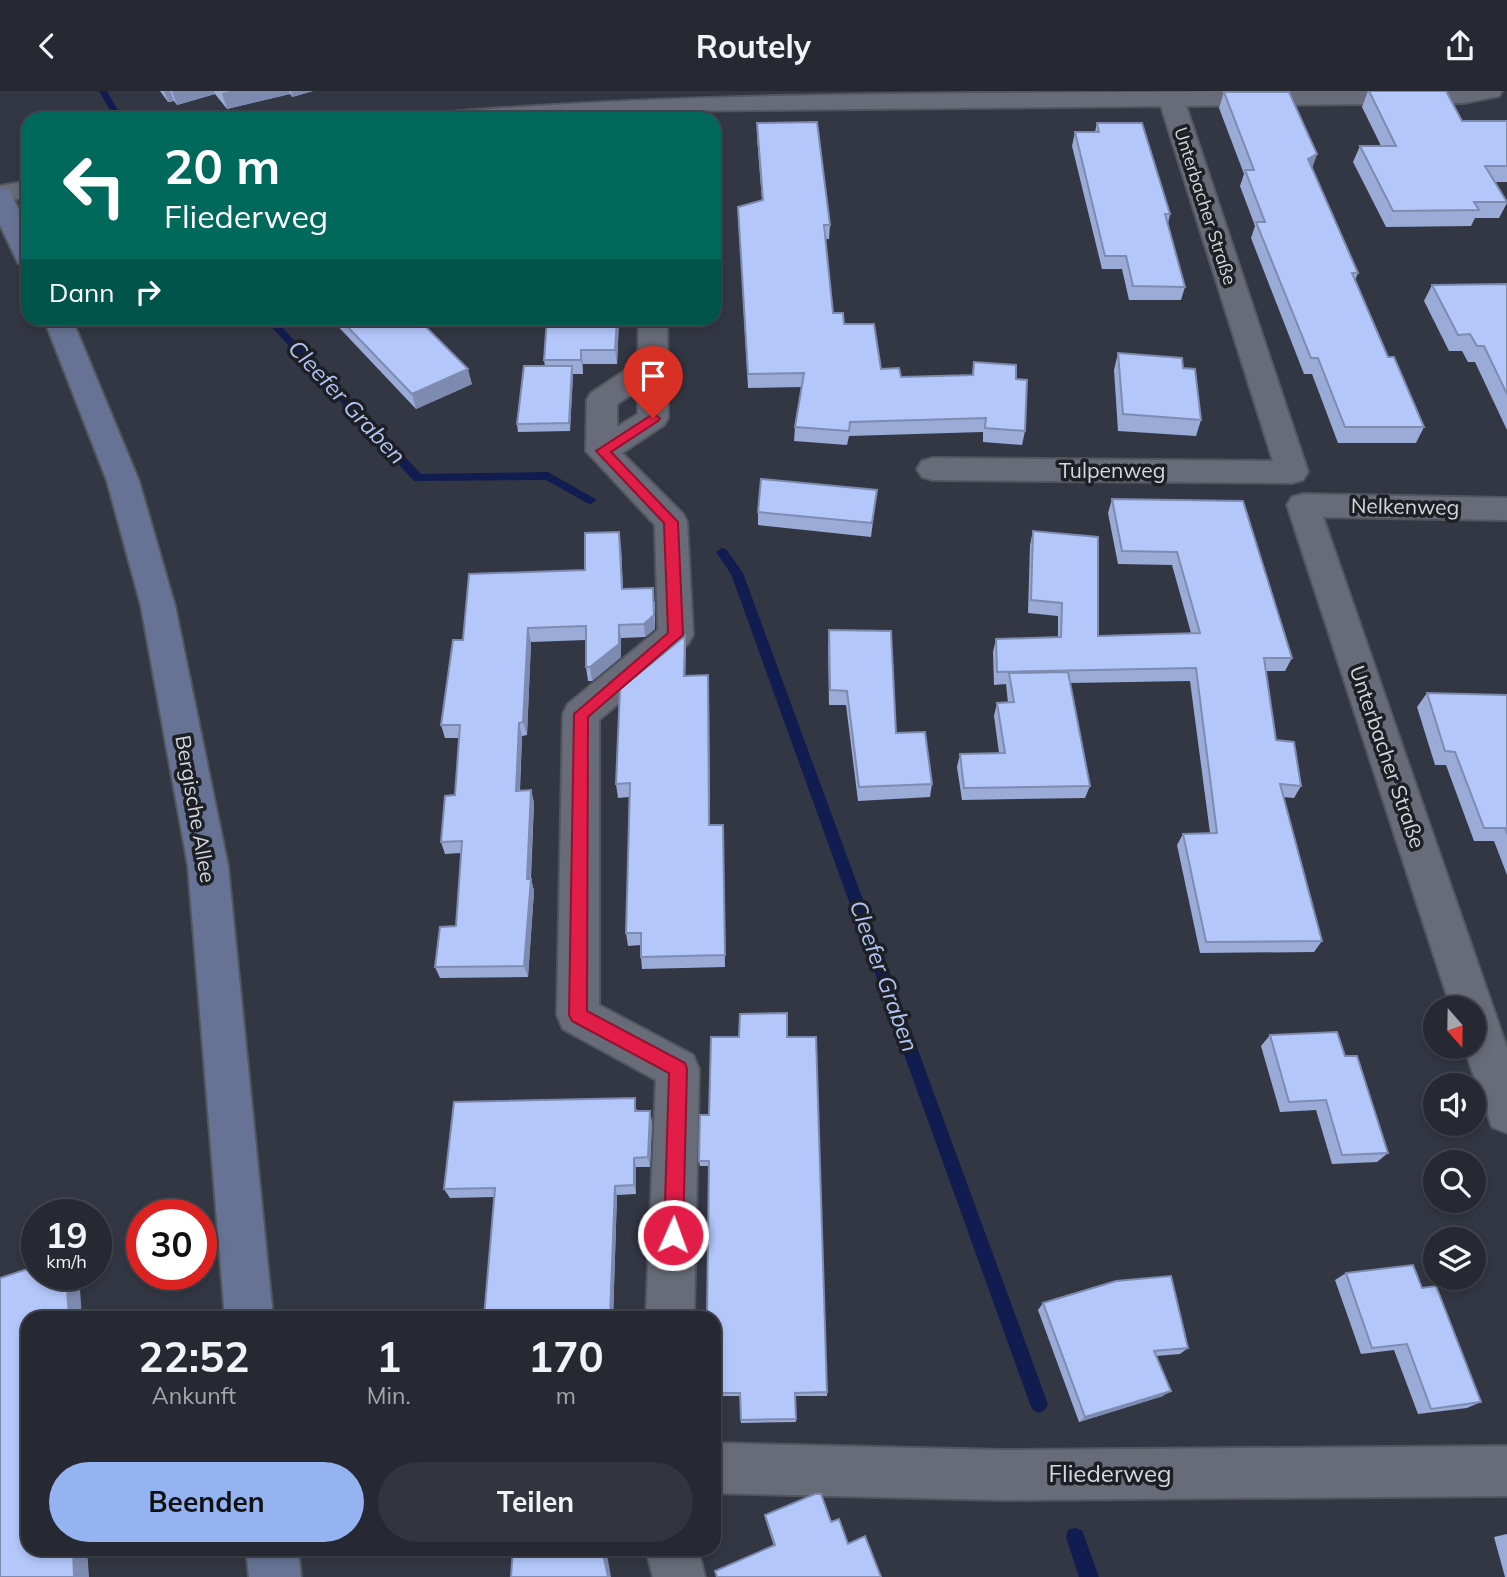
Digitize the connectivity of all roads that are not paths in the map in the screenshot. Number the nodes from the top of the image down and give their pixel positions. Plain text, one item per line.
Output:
1 (1490, 91) edge
2 (1171, 99) junction
3 (658, 105) edge
4 (522, 112) edge
5 (21, 190) edge
6 (0, 195) edge
7 (21, 242) edge
8 (63, 326) edge
9 (653, 326) edge
10 (933, 469) dead end
11 (1297, 489) junction
12 (1507, 509) edge
13 (1468, 996) edge
14 (1486, 1049) edge
15 (1507, 1112) edge
16 (248, 1311) edge
17 (670, 1311) edge
18 (721, 1468) edge
19 (1507, 1471) edge
20 (273, 1556) edge
21 (674, 1556) edge
22 (275, 1577) edge
23 (679, 1577) edge

1 - 2 street
2 - 3 street
2 - 11 street, Unterbacher Straße
3 - 4 street
5 - 6 street
6 - 7 main road
8 - 16 main road, Bergische Allee
9 - 17 street
10 - 11 street, Tulpenweg
11 - 12 street, Nelkenweg
11 - 13 street, Unterbacher Straße
14 - 15 street, Unterbacher Straße
18 - 19 street, Fliederweg
20 - 22 main road
21 - 23 street

